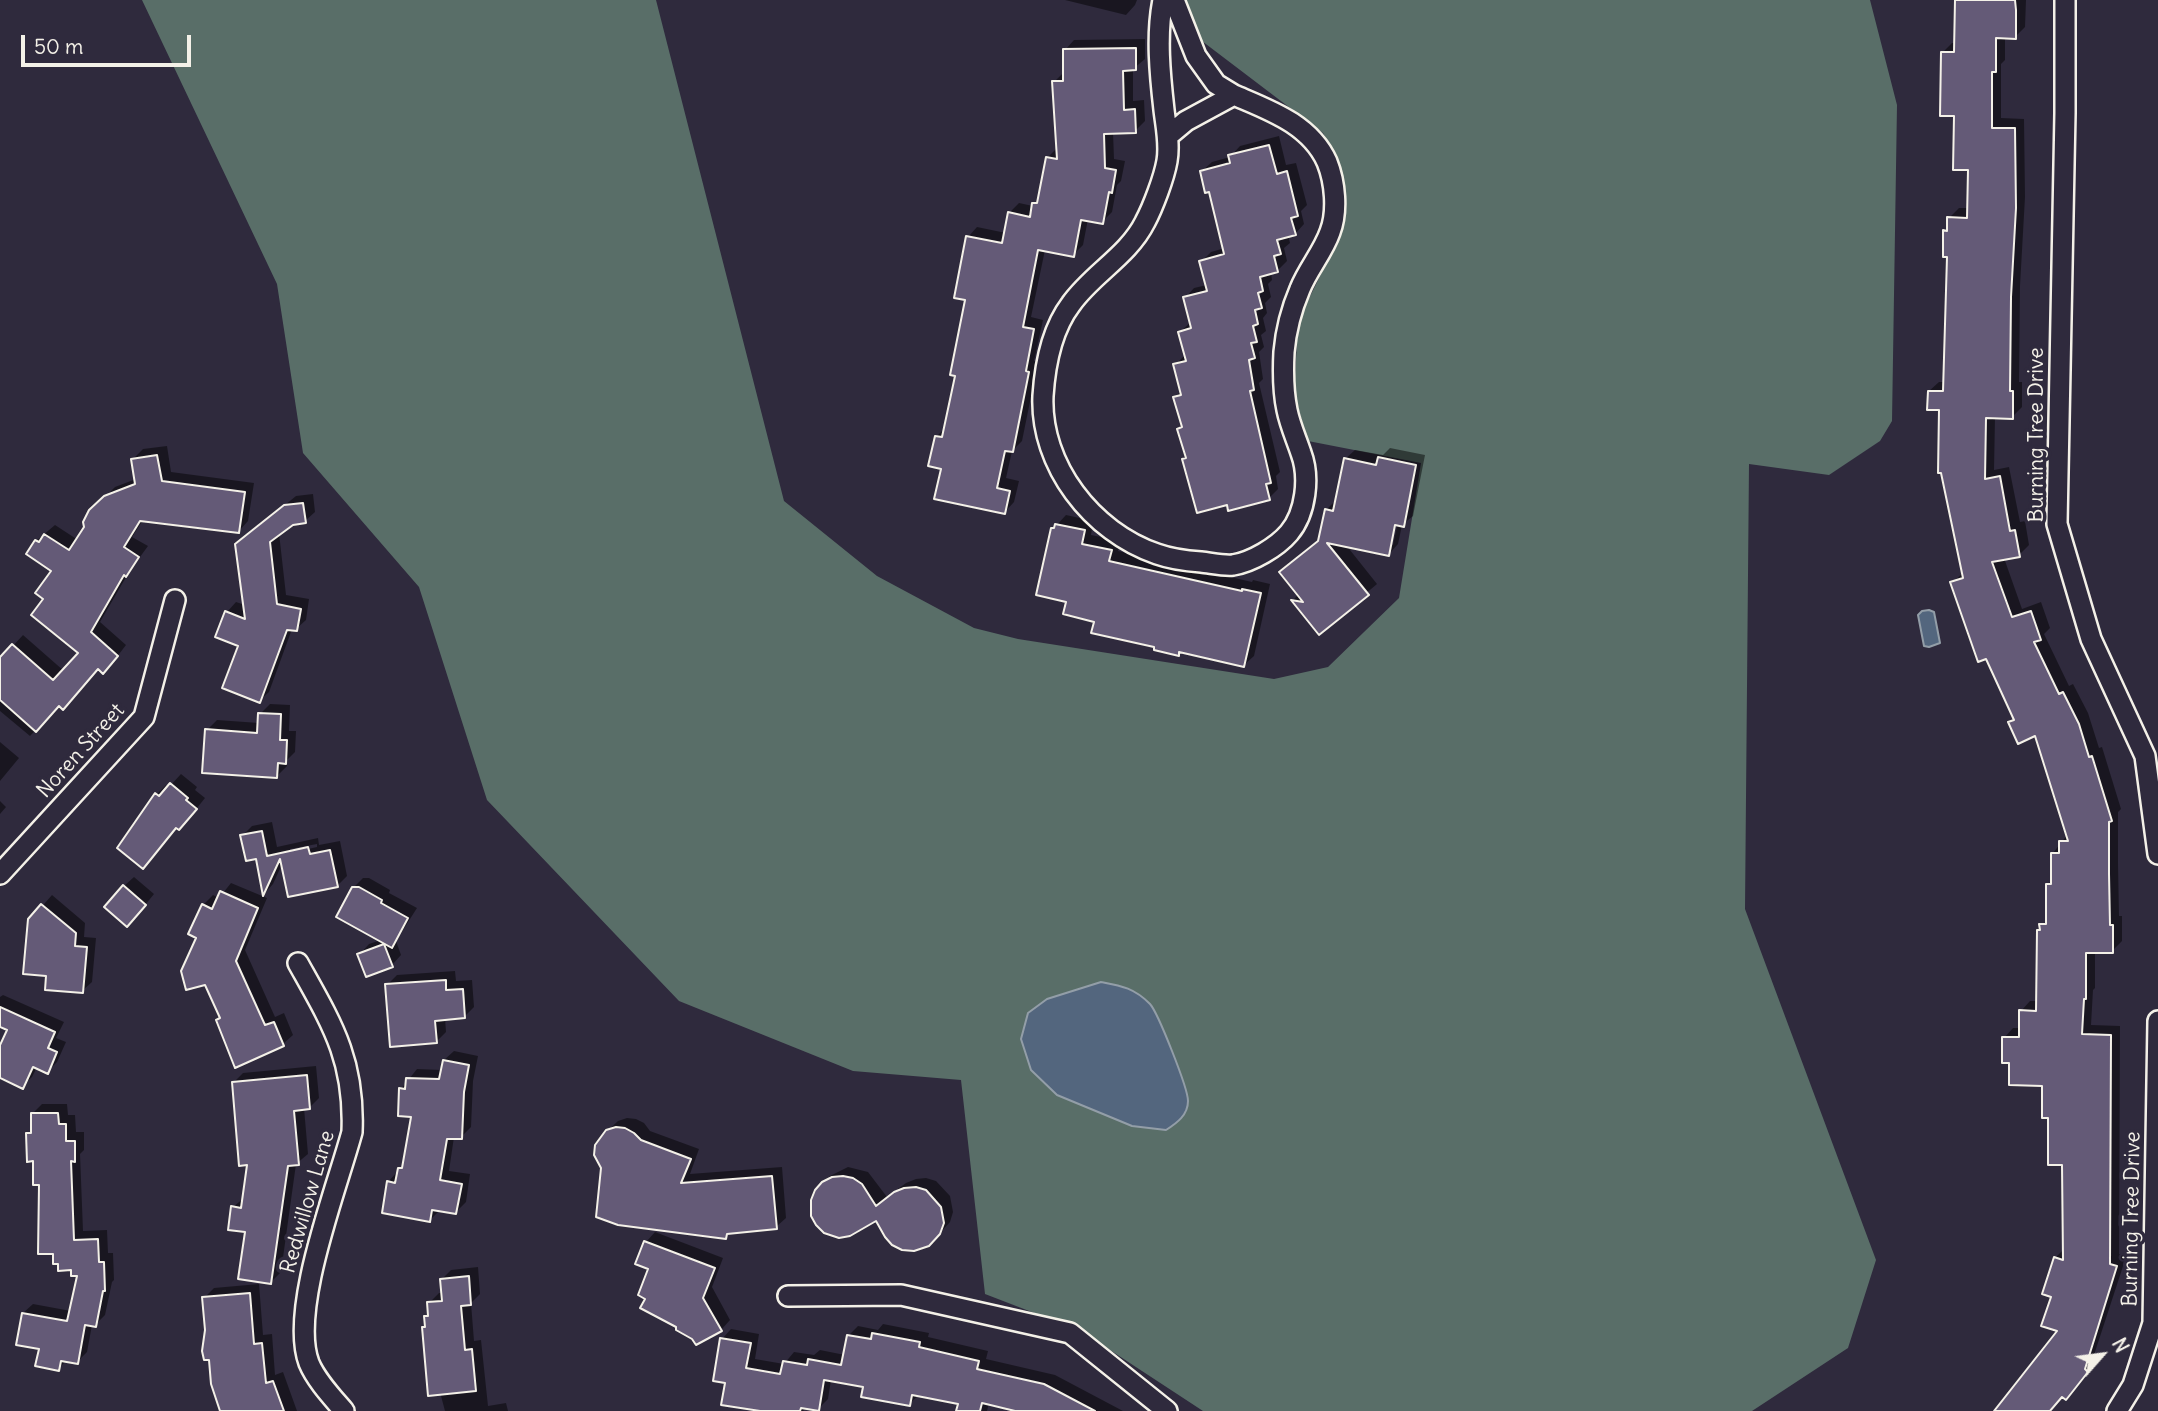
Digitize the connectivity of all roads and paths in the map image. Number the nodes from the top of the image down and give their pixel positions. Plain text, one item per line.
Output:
1 (1163, 0) edge
2 (1174, 0) edge
3 (2065, 0) edge
4 (1234, 95) junction
5 (1168, 136) junction
6 (175, 600) dead end
7 (2158, 854) edge
8 (0, 874) edge
9 (298, 963) dead end
10 (2158, 1021) edge
11 (788, 1296) dead end
12 (344, 1411) edge
13 (1167, 1411) edge
14 (2117, 1411) edge

1 - 5 street
2 - 4 street
3 - 7 street, Burning Tree Drive
4 - 5 street
4 - 5 street
6 - 8 street, Noren Street
9 - 12 street, Redwillow Lane
10 - 14 street, Burning Tree Drive
11 - 13 street

